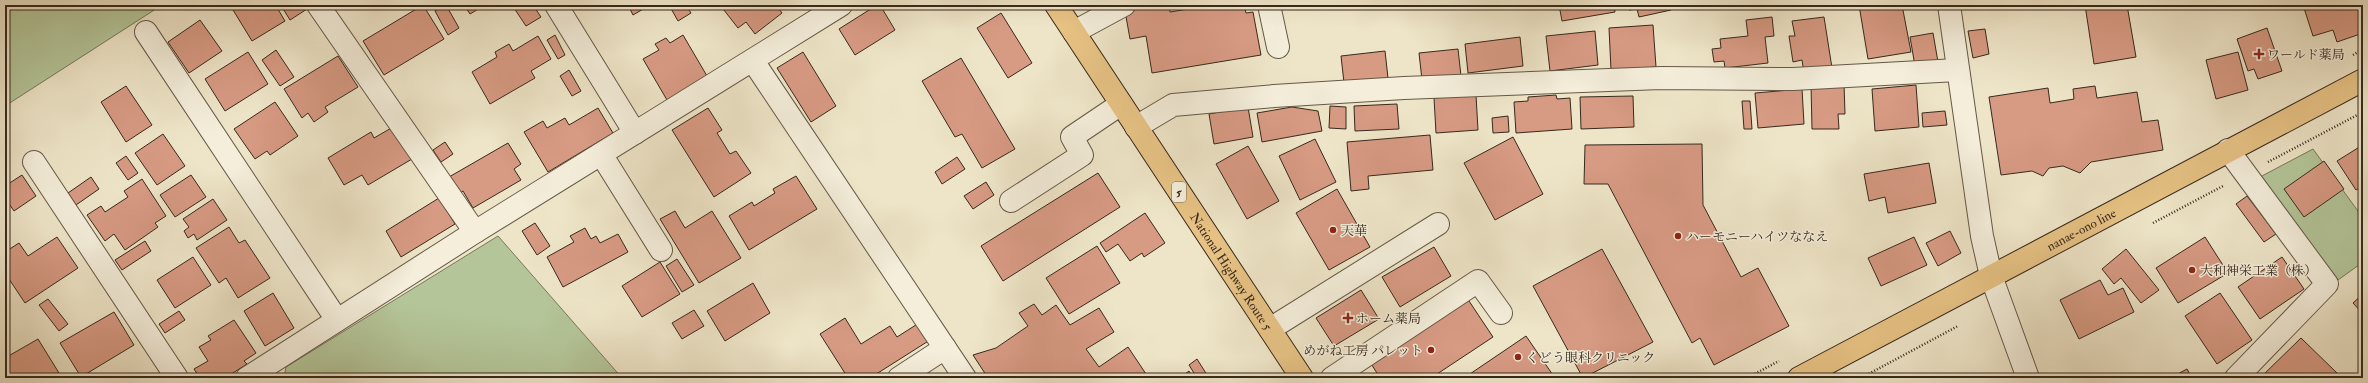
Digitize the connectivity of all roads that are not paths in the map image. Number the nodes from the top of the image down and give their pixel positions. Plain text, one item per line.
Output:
1 (318, 5) edge
2 (556, 5) edge
3 (842, 5) edge
4 (1056, 5) edge
5 (1124, 5) edge
6 (1269, 5) edge
7 (1949, 5) edge
8 (146, 32) dead end
9 (1074, 32) junction
10 (1278, 47) dead end
11 (753, 61) junction
12 (1957, 70) junction
13 (2362, 84) edge
14 (1121, 104) junction
15 (1136, 127) junction
16 (635, 133) junction
17 (2228, 150) junction
18 (601, 154) junction
19 (34, 162) dead end
20 (1011, 201) dead end
21 (1438, 224) dead end
22 (475, 232) junction
23 (661, 250) dead end
24 (1991, 276) junction
25 (1501, 313) dead end
26 (337, 320) junction
27 (1270, 329) junction
28 (945, 348) junction
29 (177, 378) edge
30 (247, 378) edge
31 (899, 378) edge
32 (965, 378) edge
33 (1302, 378) edge
34 (1332, 378) edge
35 (1799, 378) edge
36 (2028, 378) edge
37 (2236, 378) edge

1 - 22 street
2 - 16 street
3 - 11 street
4 - 9 main road, National Highway Route 5 / 5
5 - 9 street
6 - 10 street
7 - 12 street
8 - 26 street
9 - 14 main road, National Highway Route 5 / 5
11 - 16 street
11 - 28 street
12 - 15 street
12 - 24 street
13 - 17 main road, nanae-ono line
14 - 15 main road, National Highway Route 5 / 5
14 - 20 street
15 - 27 main road, National Highway Route 5 / 5
16 - 18 street
17 - 24 main road, nanae-ono line
17 - 37 street
18 - 22 street
18 - 23 street
19 - 29 street
21 - 27 street
22 - 26 street
24 - 35 main road, nanae-ono line
24 - 36 street
25 - 34 street
26 - 30 street
27 - 33 main road, National Highway Route 5 / 5
28 - 31 street
28 - 32 street

